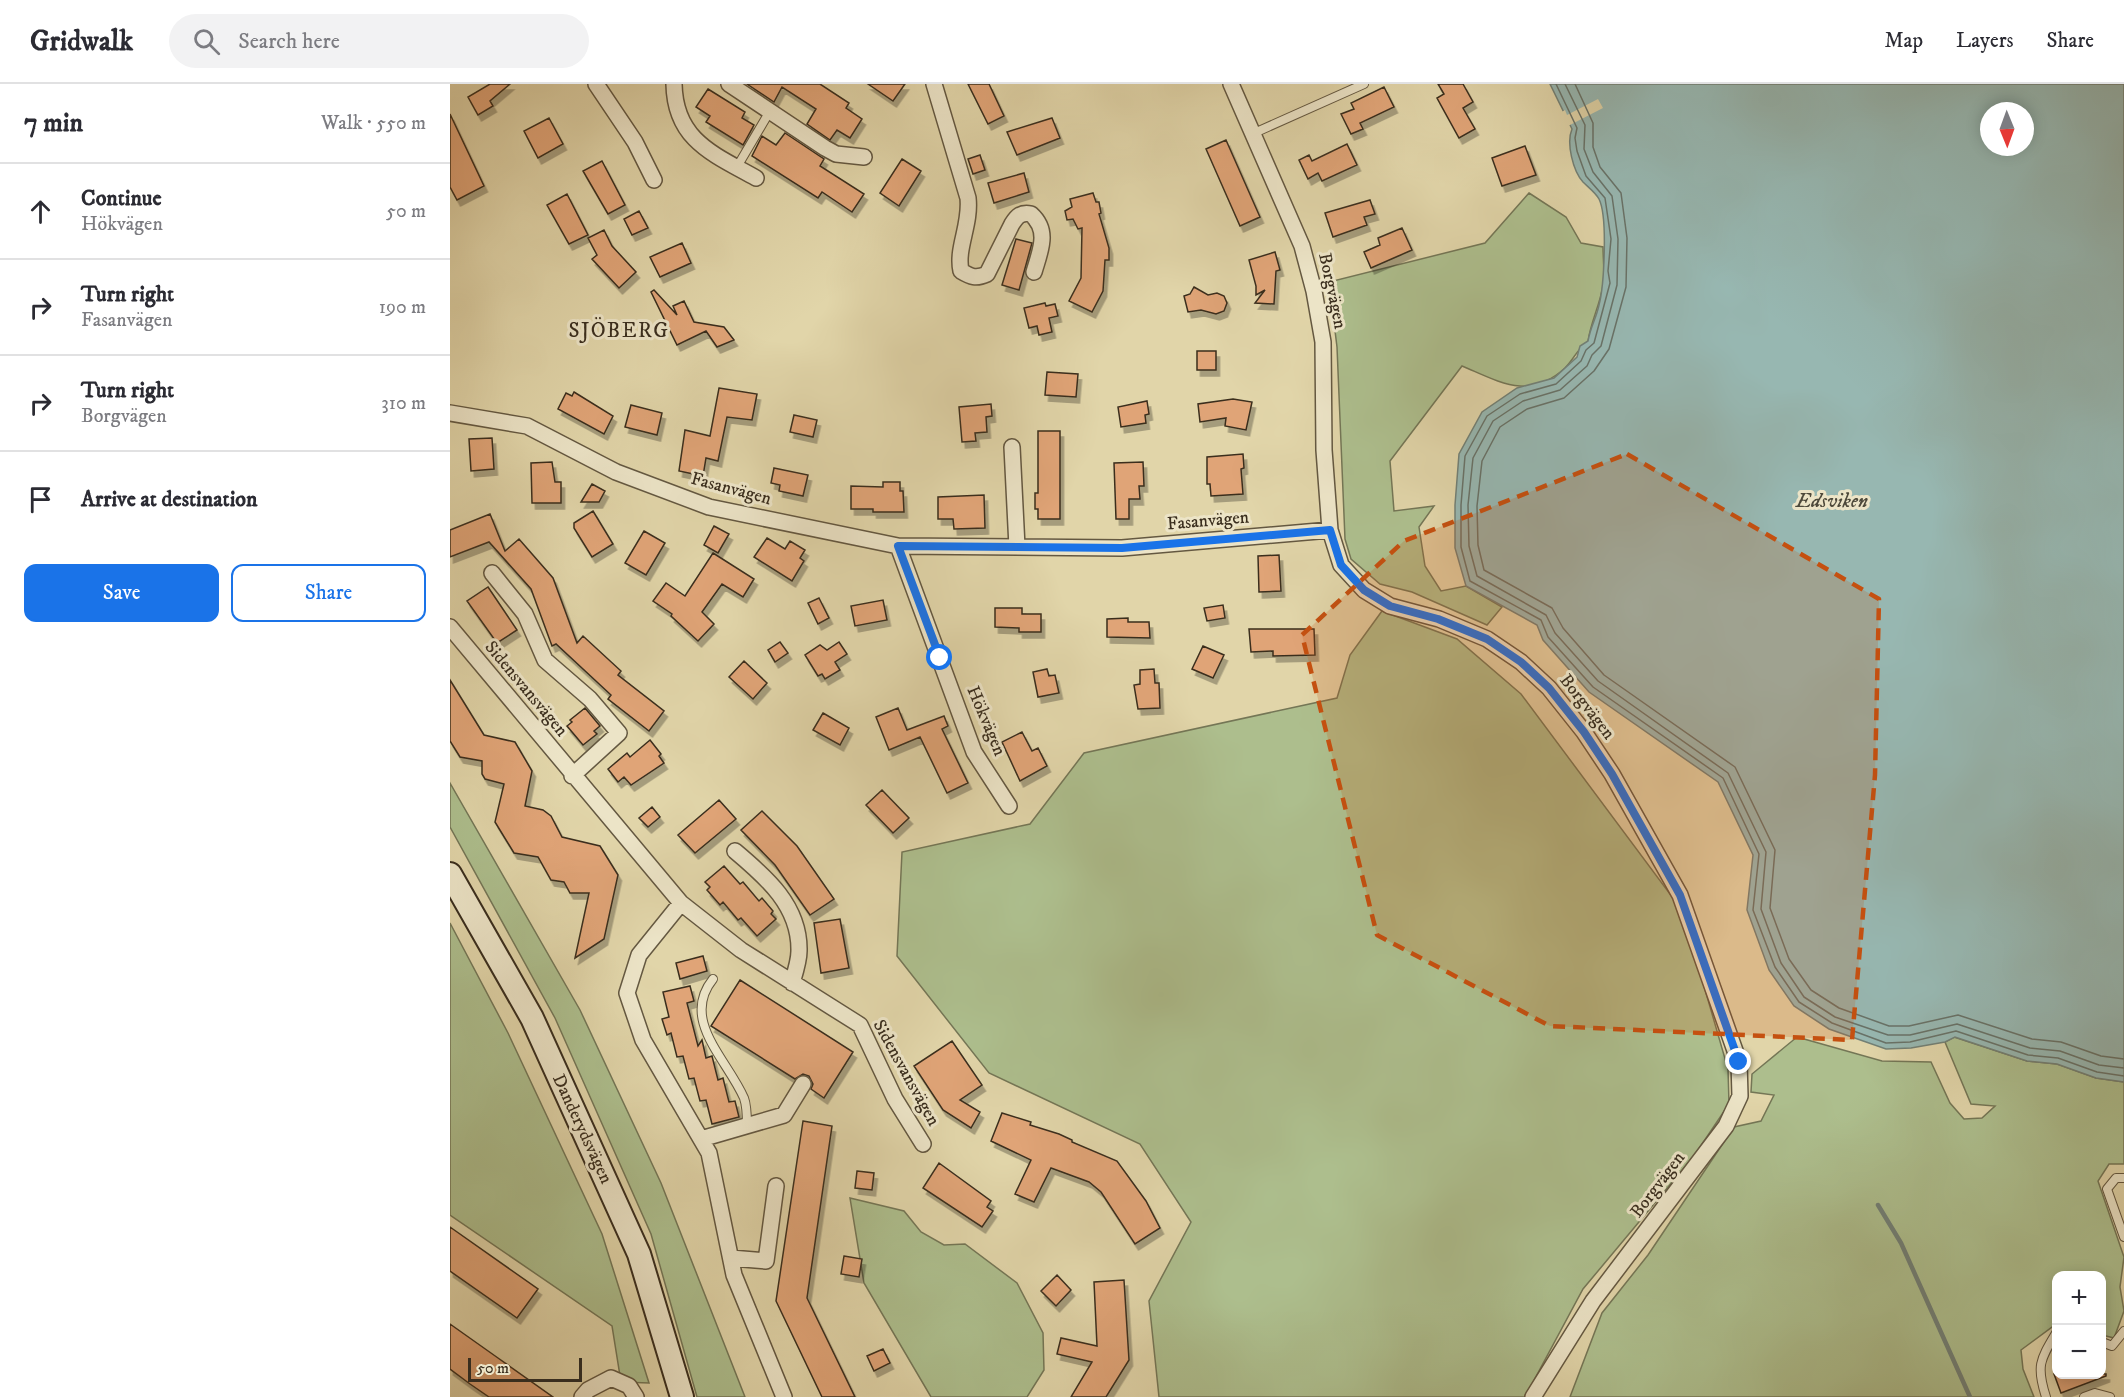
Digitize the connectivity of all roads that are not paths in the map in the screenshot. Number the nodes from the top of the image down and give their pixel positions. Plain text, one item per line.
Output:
1 (596, 84) edge
2 (674, 84) edge
3 (729, 84) edge
4 (933, 84) edge
5 (1231, 84) edge
6 (1364, 84) edge
7 (770, 111) junction
8 (1252, 134) junction
9 (864, 157) dead end
10 (737, 167) junction
11 (756, 178) dead end
12 (654, 180) dead end
13 (1034, 272) dead end
14 (450, 413) edge
15 (1012, 447) dead end
16 (1330, 530) junction
17 (898, 546) junction
18 (1017, 547) junction
19 (492, 573) dead end
20 (450, 627) edge
21 (572, 776) junction
22 (1009, 806) dead end
23 (735, 851) dead end
24 (450, 874) edge
25 (681, 903) junction
26 (713, 979) dead end
27 (792, 983) junction
28 (803, 1084) dead end
29 (747, 1126) junction
30 (701, 1139) junction
31 (923, 1144) dead end
32 (2124, 1178) edge
33 (776, 1186) dead end
34 (2124, 1237) edge
35 (731, 1258) junction
36 (2124, 1330) edge
37 (2052, 1340) edge
38 (2106, 1344) edge
39 (582, 1397) edge
40 (636, 1397) edge
41 (682, 1397) edge
42 (784, 1397) edge
43 (1533, 1397) edge
44 (2046, 1397) edge
45 (2084, 1397) edge
46 (2110, 1397) edge

1 - 12 street
2 - 10 street
3 - 7 street
4 - 13 street
5 - 8 street, Borgvägen
6 - 8 lane
7 - 9 street
7 - 10 lane
8 - 16 street, Borgvägen
10 - 11 street
14 - 17 street, Fasanvägen
15 - 18 street
16 - 18 street, Fasanvägen
16 - 43 street, Borgvägen
17 - 18 street, Fasanvägen
17 - 22 street, Hökvägen
19 - 21 street, Sidensvansvägen
20 - 21 street, Sidensvansvägen
21 - 25 street, Sidensvansvägen
23 - 27 street
24 - 41 main road, Danderydsvägen
25 - 27 street, Sidensvansvägen
25 - 30 street
26 - 29 lane
27 - 31 street, Sidensvansvägen
28 - 29 street
29 - 30 street
30 - 35 street
32 - 34 lane
33 - 35 street
35 - 42 street
36 - 38 lane
37 - 44 lane
39 - 40 street
45 - 46 lane

